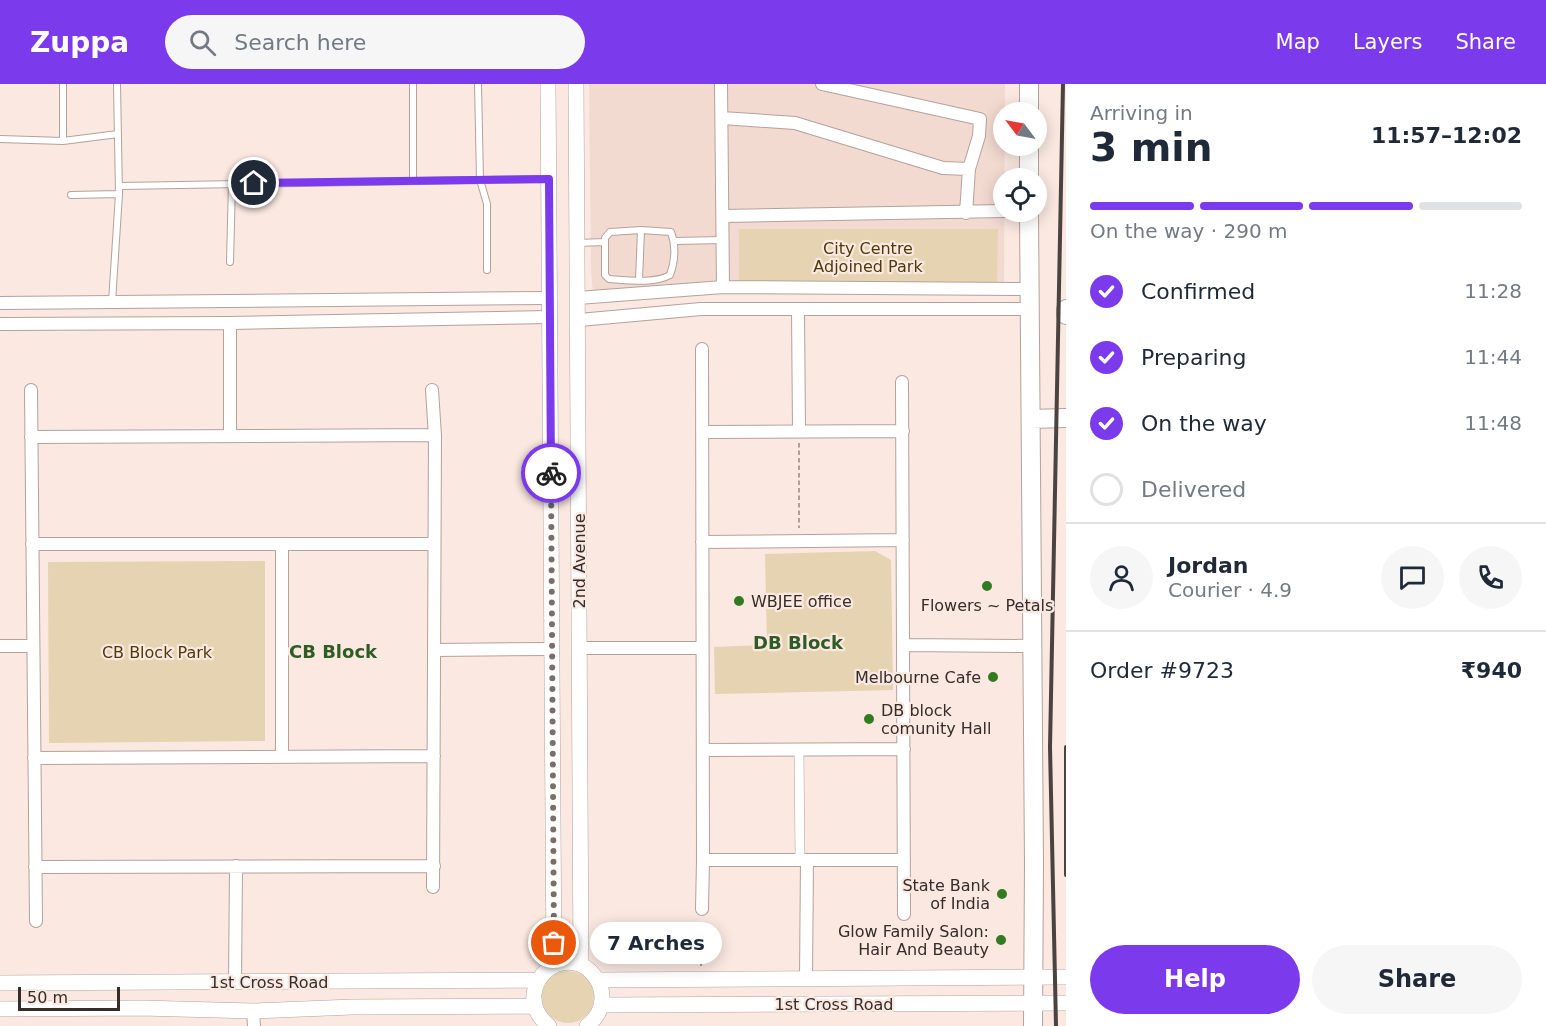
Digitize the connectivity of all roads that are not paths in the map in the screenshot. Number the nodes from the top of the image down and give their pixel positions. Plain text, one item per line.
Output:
1 (63, 84) edge
2 (117, 84) edge
3 (413, 84) edge
4 (478, 84) edge
5 (548, 84) edge
6 (576, 84) edge
7 (722, 84) edge
8 (822, 84) edge
9 (1029, 84) edge
10 (1029, 102) edge
11 (722, 118) junction
12 (118, 134) junction
13 (0, 139) edge
14 (63, 141) junction
15 (969, 169) junction
16 (549, 179) junction
17 (413, 180) junction
18 (480, 180) junction
19 (232, 183) junction
20 (119, 186) junction
21 (119, 194) junction
22 (71, 195) dead end
23 (993, 212) edge
24 (966, 213) junction
25 (724, 216) junction
26 (1029, 222) edge
27 (549, 229) junction
28 (641, 230) junction
29 (577, 236) junction
30 (723, 240) junction
31 (674, 241) junction
32 (604, 242) junction
33 (230, 262) dead end
34 (487, 270) dead end
35 (639, 280) junction
36 (723, 287) junction
37 (751, 287) junction
38 (1030, 289) junction
39 (549, 298) junction
40 (578, 298) junction
41 (112, 302) junction
42 (125, 302) junction
43 (0, 303) edge
44 (751, 309) junction
45 (798, 309) junction
46 (1030, 309) junction
47 (550, 317) junction
48 (579, 320) junction
49 (127, 323) junction
50 (230, 323) junction
51 (0, 324) edge
52 (702, 349) dead end
53 (902, 382) dead end
54 (31, 390) dead end
55 (432, 390) dead end
56 (1066, 418) edge
57 (1031, 419) junction
58 (799, 431) junction
59 (903, 431) junction
60 (702, 432) junction
61 (434, 435) junction
62 (230, 436) junction
63 (31, 437) junction
64 (903, 540) junction
65 (702, 542) junction
66 (32, 544) junction
67 (282, 544) junction
68 (434, 544) junction
69 (903, 645) junction
70 (0, 646) edge
71 (33, 646) junction
72 (1032, 646) junction
73 (579, 648) junction
74 (702, 648) junction
75 (552, 649) junction
76 (434, 650) junction
77 (799, 749) junction
78 (904, 749) junction
79 (703, 750) junction
80 (434, 756) junction
81 (282, 757) junction
82 (34, 758) junction
83 (703, 860) junction
84 (804, 860) junction
85 (904, 860) junction
86 (236, 866) junction
87 (434, 866) junction
88 (35, 867) junction
89 (434, 887) dead end
90 (702, 909) road end
91 (904, 914) dead end
92 (36, 921) dead end
93 (581, 965) junction
94 (554, 966) junction
95 (1034, 977) junction
96 (1066, 977) edge
97 (806, 979) junction
98 (538, 980) junction
99 (598, 980) junction
100 (351, 981) junction
101 (235, 982) junction
102 (0, 983) edge
103 (1033, 1003) junction
104 (1066, 1003) edge
105 (602, 1005) junction
106 (535, 1006) junction
107 (352, 1007) junction
108 (0, 1009) edge
109 (253, 1019) edge
110 (549, 1026) edge
111 (587, 1026) edge
112 (1033, 1026) edge

1 - 14 lane
2 - 12 lane
3 - 17 lane
4 - 18 lane
5 - 16 street, 2nd Avenue
6 - 29 street, 2nd Avenue
7 - 11 street
8 - 15 street
9 - 10 main road
11 - 15 street
11 - 25 street
12 - 14 lane
12 - 20 lane
13 - 14 lane
15 - 24 street
16 - 18 lane
16 - 27 street, 2nd Avenue
17 - 18 lane
17 - 19 lane
18 - 34 lane
19 - 20 lane
19 - 33 lane
20 - 21 lane
21 - 22 lane
21 - 41 lane
23 - 24 street
24 - 25 street
25 - 30 street
26 - 38 main road
27 - 29 street
27 - 39 street, 2nd Avenue
28 - 31 lane
28 - 32 lane
28 - 35 lane
29 - 32 lane
29 - 40 street, 2nd Avenue
30 - 31 lane
30 - 36 street
31 - 35 lane
32 - 35 lane
36 - 37 street
36 - 40 street
37 - 38 street
37 - 44 street
38 - 46 main road
39 - 42 street
39 - 47 street, 2nd Avenue
40 - 48 street, 2nd Avenue
41 - 42 street
41 - 43 street
42 - 49 street
44 - 45 street
44 - 48 street
45 - 46 street
45 - 58 street
46 - 57 main road
47 - 50 street
47 - 75 street, 2nd Avenue
48 - 73 street, 2nd Avenue
49 - 50 street
49 - 51 street
50 - 62 street
52 - 60 street
53 - 59 street
54 - 63 street
55 - 61 street
56 - 57 main road
57 - 72 main road
58 - 59 street
58 - 60 street
59 - 64 street
60 - 65 street
61 - 62 street
61 - 68 street
62 - 63 street
63 - 66 street
64 - 65 street
64 - 69 street
65 - 74 street
66 - 67 street
66 - 71 street
67 - 68 street
67 - 81 street
68 - 76 street
69 - 72 street
69 - 78 street
70 - 71 street
71 - 82 street
72 - 95 main road
73 - 74 street
73 - 93 street, 2nd Avenue
74 - 79 street
75 - 76 street
75 - 94 street, 2nd Avenue
76 - 80 street
77 - 78 street
77 - 79 street
77 - 84 street
78 - 85 street
79 - 83 street
80 - 81 street
80 - 87 street
81 - 82 street
82 - 88 street
83 - 84 street
83 - 90 street
84 - 85 street
84 - 97 street
85 - 91 street
86 - 87 street
86 - 88 street
86 - 101 street
87 - 89 street
88 - 92 street
93 - 94 street
93 - 99 street
94 - 98 street
95 - 96 street
95 - 97 street
95 - 103 main road
97 - 99 street
98 - 100 street, 1st Cross Road
98 - 106 street
99 - 105 street
100 - 101 street, 1st Cross Road
100 - 107 street
101 - 102 street, 1st Cross Road
103 - 104 street, 1st Cross Road
103 - 105 street, 1st Cross Road
103 - 112 main road
105 - 111 street
106 - 107 street, 1st Cross Road
106 - 110 street
107 - 109 street, 1st Cross Road
108 - 109 street, 1st Cross Road

